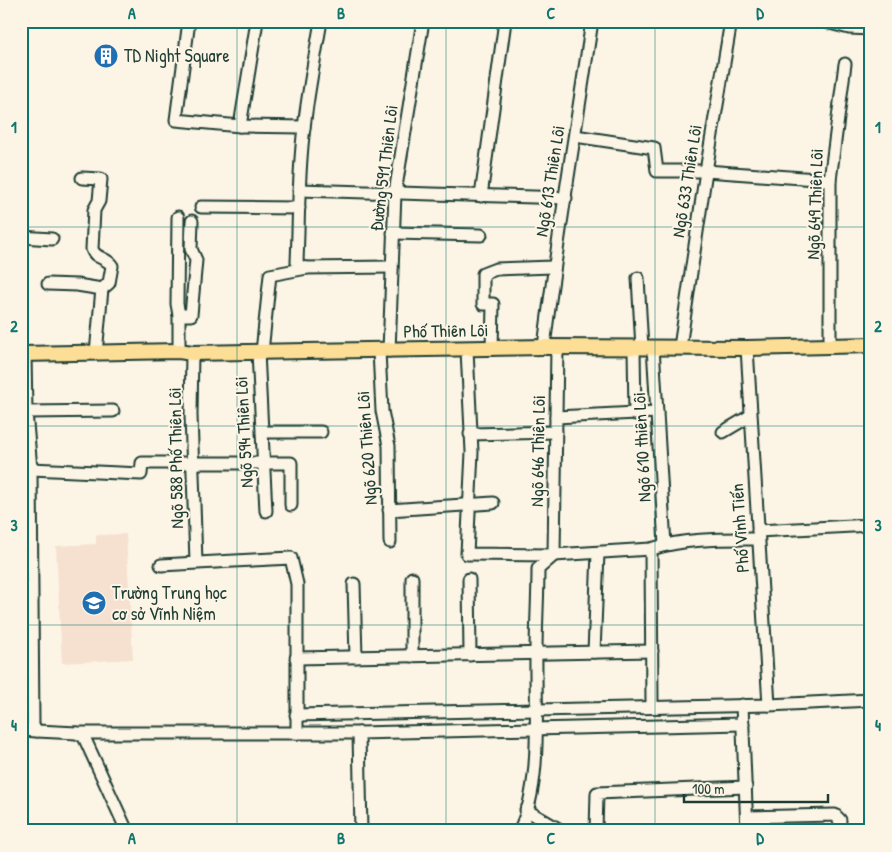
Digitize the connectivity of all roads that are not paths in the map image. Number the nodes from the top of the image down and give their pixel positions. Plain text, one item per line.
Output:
1 (188, 21) edge
2 (257, 21) edge
3 (321, 21) edge
4 (423, 21) edge
5 (505, 21) edge
6 (592, 21) edge
7 (731, 21) edge
8 (822, 21) edge
9 (871, 29) edge
10 (845, 64) dead end
11 (240, 126) junction
12 (304, 127) junction
13 (575, 136) junction
14 (706, 171) junction
15 (82, 178) dead end
16 (830, 180) junction
17 (298, 190) junction
18 (396, 192) junction
19 (481, 196) junction
20 (566, 198) junction
21 (200, 208) dead end
22 (300, 208) junction
23 (178, 217) dead end
24 (192, 221) dead end
25 (393, 233) junction
26 (481, 235) dead end
27 (21, 237) edge
28 (199, 238) dead end
29 (52, 239) dead end
30 (196, 260) junction
31 (392, 267) junction
32 (554, 267) junction
33 (307, 268) junction
34 (638, 278) dead end
35 (48, 284) dead end
36 (102, 289) junction
37 (179, 315) junction
38 (871, 345) edge
39 (551, 347) junction
40 (830, 347) junction
41 (643, 348) junction
42 (680, 348) junction
43 (747, 348) junction
44 (492, 349) junction
45 (467, 350) junction
46 (384, 351) junction
47 (185, 352) junction
48 (260, 352) junction
49 (96, 353) junction
50 (23, 354) edge
51 (113, 411) dead end
52 (26, 412) junction
53 (657, 412) junction
54 (635, 414) junction
55 (750, 416) junction
56 (556, 417) junction
57 (263, 432) junction
58 (322, 432) dead end
59 (556, 432) junction
60 (723, 432) dead end
61 (470, 434) junction
62 (264, 462) junction
63 (193, 464) junction
64 (31, 469) junction
65 (26, 487) edge
66 (493, 502) dead end
67 (469, 504) junction
68 (291, 505) dead end
69 (389, 510) junction
70 (266, 511) dead end
71 (871, 525) edge
72 (758, 535) junction
73 (390, 542) dead end
74 (665, 545) junction
75 (651, 549) junction
76 (598, 553) junction
77 (554, 555) junction
78 (196, 562) junction
79 (161, 565) dead end
80 (412, 578) dead end
81 (469, 579) dead end
82 (354, 584) dead end
83 (652, 651) junction
84 (594, 652) junction
85 (536, 654) junction
86 (470, 655) junction
87 (412, 656) junction
88 (356, 657) junction
89 (296, 658) junction
90 (871, 700) edge
91 (742, 704) junction
92 (769, 705) junction
93 (652, 707) junction
94 (536, 710) junction
95 (296, 715) junction
96 (743, 724) junction
97 (537, 729) junction
98 (21, 730) edge
99 (37, 731) junction
100 (78, 733) junction
101 (297, 733) junction
102 (358, 733) junction
103 (746, 787) junction
104 (526, 810) junction
105 (747, 817) junction
106 (127, 831) edge
107 (361, 831) edge
108 (519, 831) edge
109 (562, 831) edge
110 (596, 831) edge
111 (748, 831) edge
112 (839, 831) edge

1 - 11 street
2 - 11 street
3 - 12 street
4 - 18 street, Đường 591 Thiên Lôi
5 - 19 street
6 - 13 street, Ngõ 613 Thiên Lôi
7 - 14 street, Ngõ 633 Thiên Lôi
8 - 9 street
10 - 16 street, Ngõ 649 Thiên Lôi
11 - 12 street
12 - 17 street
13 - 14 street
13 - 20 street, Ngõ 613 Thiên Lôi
14 - 16 street
14 - 42 street, Ngõ 633 Thiên Lôi
15 - 36 street
16 - 40 street, Ngõ 649 Thiên Lôi
17 - 18 street
17 - 22 street
18 - 19 street
18 - 25 street, Đường 591 Thiên Lôi
19 - 20 street
20 - 32 street, Ngõ 613 Thiên Lôi
21 - 22 street
22 - 33 street
23 - 37 street, Ngõ 588 Phố Thiên Lôi
24 - 30 street
25 - 26 street
25 - 31 street, Đường 591 Thiên Lôi
27 - 29 street
28 - 30 street
30 - 37 street
31 - 33 street
31 - 46 street, Đường 591 Thiên Lôi
32 - 39 street, Ngõ 613 Thiên Lôi
32 - 44 street
33 - 48 street, Ngõ 594 Thiên Lôi
34 - 41 street
35 - 36 street
36 - 49 street
37 - 47 street, Ngõ 588 Phố Thiên Lôi
38 - 40 main road, Phố Thiên Lôi
39 - 41 main road, Phố Thiên Lôi
39 - 44 main road, Phố Thiên Lôi
39 - 56 street, Ngõ 646 Thiên Lôi
40 - 43 main road, Phố Thiên Lôi
41 - 42 main road, Phố Thiên Lôi
41 - 53 street, Ngõ 610 thiên Lôi
41 - 54 street
42 - 43 main road, Phố Thiên Lôi
43 - 55 street, Phố Vĩnh Tiến
44 - 45 main road, Phố Thiên Lôi
45 - 46 main road, Phố Thiên Lôi
45 - 61 street
46 - 48 main road, Phố Thiên Lôi
46 - 69 street, Ngõ 620 Thiên Lôi
47 - 48 main road, Phố Thiên Lôi
47 - 49 main road, Phố Thiên Lôi
47 - 63 street, Ngõ 588 Phố Thiên Lôi
48 - 57 street, Ngõ 594 Thiên Lôi
49 - 50 main road, Phố Thiên Lôi
50 - 52 street
51 - 52 street
52 - 64 street
53 - 54 street
53 - 74 street, Ngõ 610 thiên Lôi
54 - 56 street
55 - 60 street
55 - 72 street, Phố Vĩnh Tiến
56 - 59 street, Ngõ 646 Thiên Lôi
57 - 58 street
57 - 62 street, Ngõ 594 Thiên Lôi
59 - 61 street
59 - 77 street, Ngõ 646 Thiên Lôi
61 - 67 street
62 - 63 street
62 - 68 street
62 - 70 street, Ngõ 594 Thiên Lôi
63 - 64 street
63 - 78 street, Ngõ 588 Phố Thiên Lôi
64 - 65 street
65 - 99 street
66 - 67 street
67 - 69 street
67 - 77 street
69 - 73 street, Ngõ 620 Thiên Lôi
71 - 72 street
72 - 74 street
72 - 92 street, Phố Vĩnh Tiến
74 - 75 street
75 - 76 street
75 - 83 street
76 - 77 street
76 - 84 street
77 - 85 street
78 - 79 street
78 - 89 street
80 - 87 street
81 - 86 street
82 - 88 street
83 - 84 street
83 - 93 street
84 - 85 street
85 - 86 street
85 - 94 street
86 - 87 street
87 - 88 street
88 - 89 street
89 - 95 street
90 - 92 street
91 - 92 street
91 - 93 street
91 - 96 street
93 - 94 street
94 - 95 street
94 - 97 street
95 - 101 street
96 - 97 street
96 - 103 street
97 - 102 street
97 - 104 street
98 - 99 street
99 - 100 street
100 - 101 street
100 - 106 street
101 - 102 street
102 - 107 street
103 - 105 street
103 - 110 street
104 - 108 street
104 - 109 street
105 - 111 street
105 - 112 street

